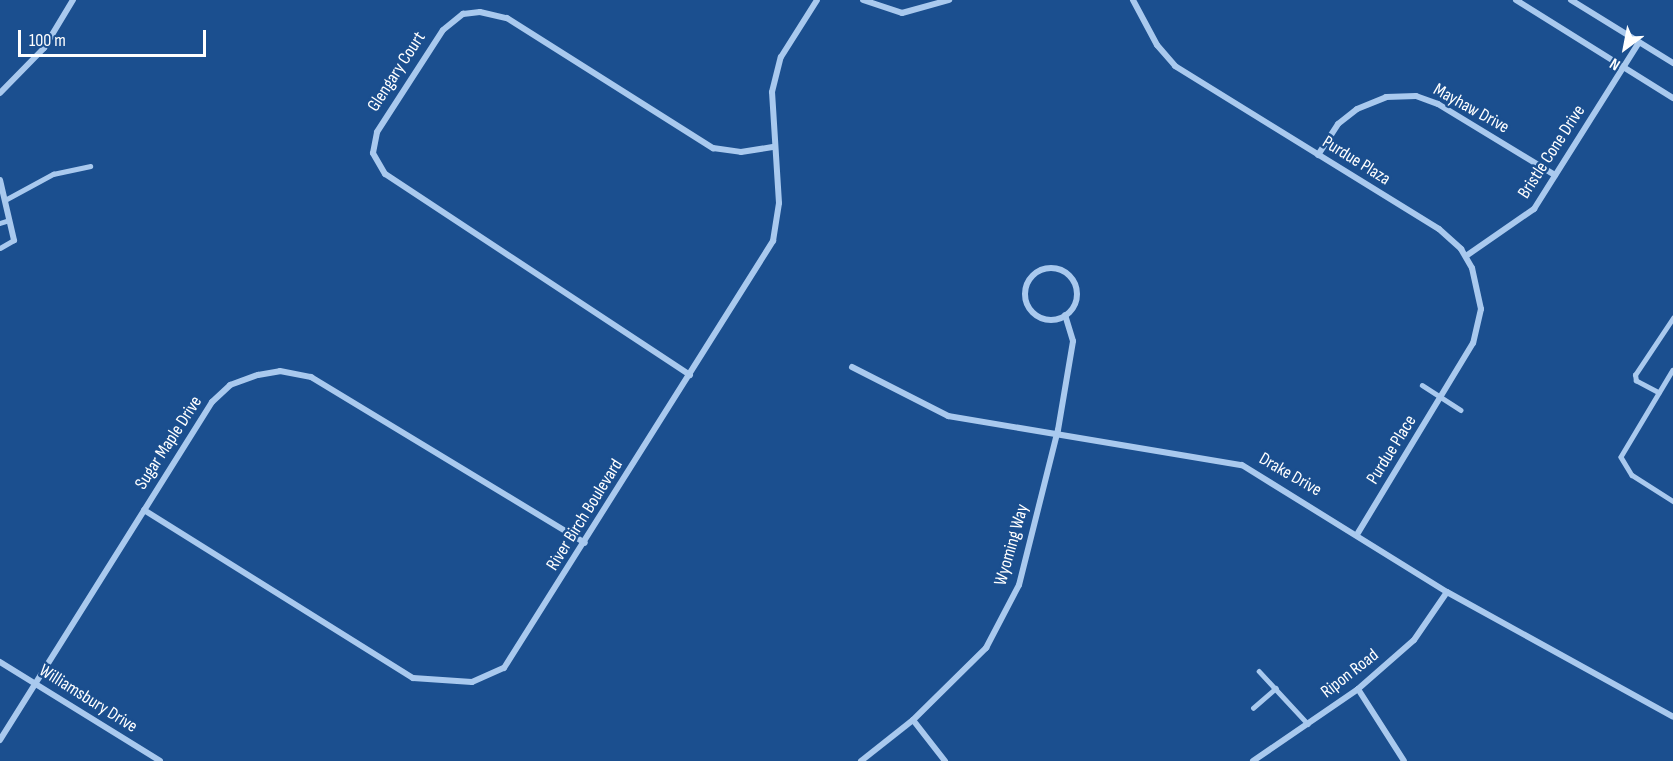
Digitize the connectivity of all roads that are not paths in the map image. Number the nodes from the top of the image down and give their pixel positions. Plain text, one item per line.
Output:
1 (74, 0) edge
2 (817, 0) edge
3 (862, 0) edge
4 (949, 0) edge
5 (1133, 0) edge
6 (1516, 0) edge
7 (1571, 0) edge
8 (1639, 42) junction
9 (1673, 63) edge
10 (1624, 67) junction
11 (0, 93) edge
12 (1673, 98) edge
13 (773, 147) junction
14 (1318, 155) junction
15 (90, 166) dead end
16 (1555, 175) junction
17 (0, 180) edge
18 (5, 200) junction
19 (9, 220) junction
20 (0, 223) edge
21 (14, 240) joint
22 (0, 248) edge
23 (1466, 256) junction
24 (1065, 315) junction
25 (1673, 318) edge
26 (852, 367) dead end
27 (1673, 370) edge
28 (690, 375) junction
29 (1451, 384) joint
30 (1422, 385) dead end
31 (1659, 393) junction
32 (1442, 398) junction
33 (1461, 410) dead end
34 (1058, 430) junction
35 (1673, 501) edge
36 (144, 510) junction
37 (1358, 533) junction
38 (585, 543) junction
39 (1447, 592) junction
40 (0, 662) edge
41 (1259, 671) dead end
42 (36, 683) junction
43 (1276, 688) junction
44 (1358, 689) junction
45 (1253, 708) dead end
46 (1673, 717) edge
47 (914, 720) junction
48 (1308, 724) junction
49 (0, 740) edge
50 (160, 761) edge
51 (861, 761) edge
52 (945, 761) edge
53 (1253, 761) edge
54 (1404, 761) edge

1 - 11 street
2 - 13 street, River Birch Boulevard
3 - 4 street
5 - 14 street, Purdue Plaza
6 - 10 street
7 - 8 street
8 - 9 street
8 - 10 street, Bristle Cone Drive
10 - 12 street
10 - 16 street, Bristle Cone Drive
13 - 28 street, River Birch Boulevard
13 - 28 street, Glengary Court
14 - 16 street, Mayhaw Drive
14 - 23 street, Purdue Plaza
15 - 18 lane
16 - 23 street, Bristle Cone Drive
17 - 18 street
18 - 19 street
19 - 20 lane
19 - 21 street
21 - 22 lane
23 - 29 street, Purdue Plaza
24 - 24 street
24 - 34 street, Wyoming Way
25 - 31 lane
26 - 34 street, Drake Drive
27 - 31 lane
28 - 38 street, River Birch Boulevard
29 - 32 street, Purdue Place
30 - 32 lane
31 - 35 lane
32 - 33 lane
32 - 37 street, Purdue Place
34 - 37 street, Drake Drive
34 - 47 street, Wyoming Way
36 - 38 street, Sugar Maple Drive
36 - 38 street, River Birch Boulevard
36 - 42 street, Sugar Maple Drive
37 - 39 street, Drake Drive
39 - 44 street, Ripon Road
39 - 46 street, Drake Drive
40 - 42 street, Williamsbury Drive
41 - 43 lane
42 - 49 street, Sugar Maple Drive
42 - 50 street, Williamsbury Drive
43 - 45 lane
43 - 48 lane
44 - 48 street, Ripon Road
44 - 54 street
47 - 51 street, Wyoming Way
47 - 52 street
48 - 53 street, Ripon Road

